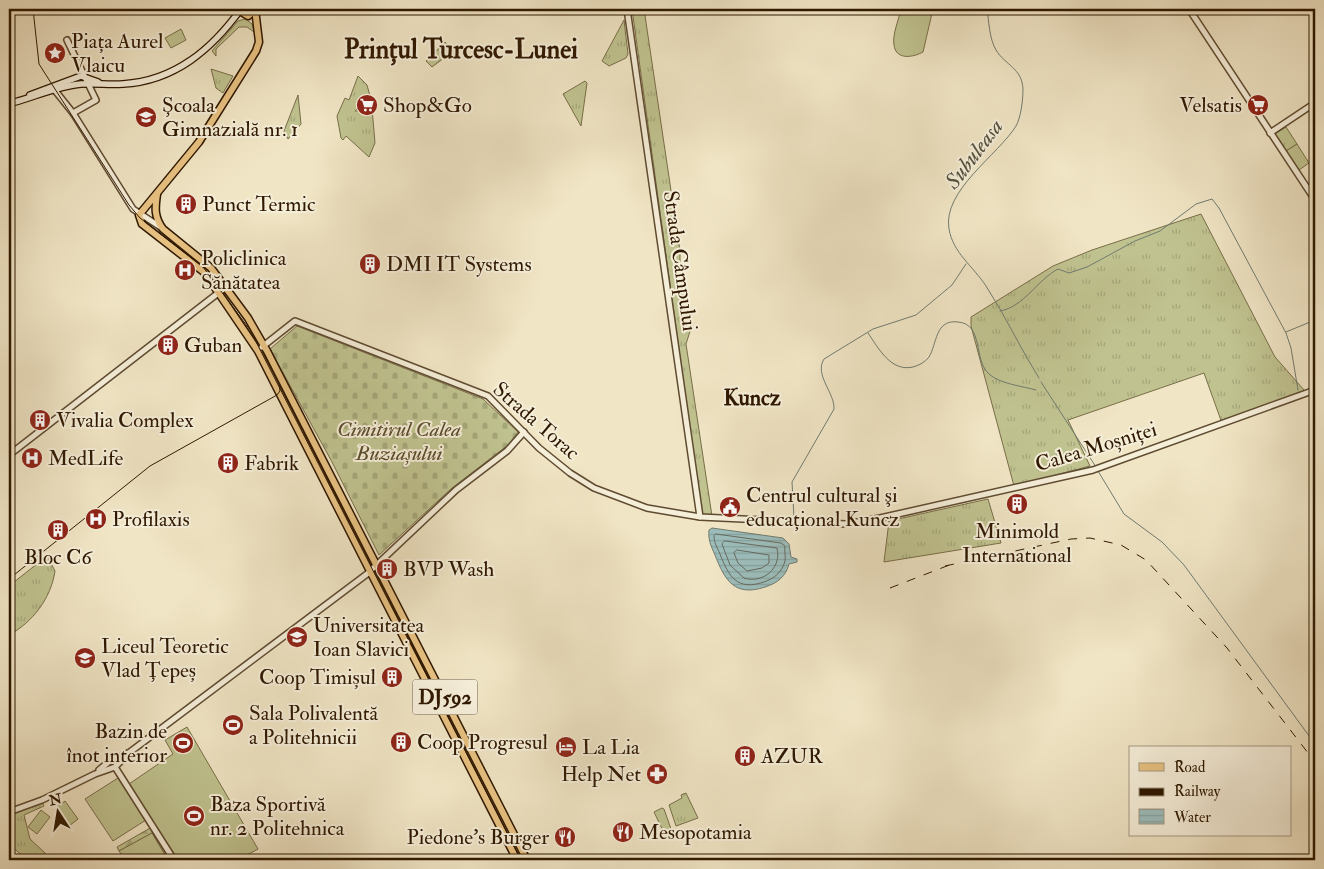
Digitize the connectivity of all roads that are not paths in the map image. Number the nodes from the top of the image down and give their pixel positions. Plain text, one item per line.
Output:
1 (241, 9) edge
2 (627, 9) edge
3 (1189, 9) edge
4 (255, 10) edge
5 (247, 15) junction
6 (234, 18) junction
7 (256, 23) junction
8 (67, 40) dead end
9 (85, 77) junction
10 (98, 82) junction
11 (80, 84) junction
12 (88, 84) junction
13 (51, 86) junction
14 (56, 90) junction
15 (12, 103) edge
16 (1315, 103) edge
17 (73, 113) junction
18 (1270, 133) junction
19 (156, 194) junction
20 (1315, 200) edge
21 (138, 215) junction
22 (163, 229) junction
23 (226, 287) junction
24 (219, 292) junction
25 (264, 345) junction
26 (258, 351) junction
27 (1315, 390) edge
28 (524, 432) junction
29 (9, 456) edge
30 (700, 517) junction
31 (880, 518) joint
32 (377, 564) junction
33 (371, 571) junction
34 (130, 752) junction
35 (111, 760) junction
36 (115, 766) junction
37 (95, 774) junction
38 (9, 812) edge
39 (174, 860) edge
40 (517, 860) edge
41 (528, 860) edge

1 - 5 main road
1 - 6 main road
2 - 30 street, Strada Câmpului
3 - 18 street
4 - 5 main road
4 - 7 main road
5 - 6 main road
5 - 7 main road
6 - 10 main road
7 - 19 main road
8 - 9 street
9 - 10 main road
9 - 11 street
9 - 12 street
9 - 13 main road
10 - 12 main road
11 - 12 main road
11 - 14 main road
12 - 17 street
13 - 14 street
13 - 15 main road
14 - 15 main road
14 - 17 street
16 - 18 street
17 - 21 street
18 - 20 street
19 - 21 main road
19 - 22 main road
21 - 22 street
21 - 24 main road, DJ592
22 - 23 main road, DJ592
23 - 24 street
23 - 25 main road, DJ592
24 - 26 main road, DJ592
24 - 29 street
25 - 26 street
25 - 28 street, Strada Torac
25 - 32 main road, DJ592
26 - 33 main road, DJ592
27 - 31 street, Calea Moșniței
28 - 30 street, Strada Torac
28 - 32 street
30 - 31 street, Strada Torac
32 - 33 street
32 - 41 main road, DJ592
33 - 34 street
33 - 40 main road, DJ592
34 - 35 street
34 - 36 street
35 - 36 street
35 - 37 street
36 - 37 street
36 - 39 street
37 - 38 street

